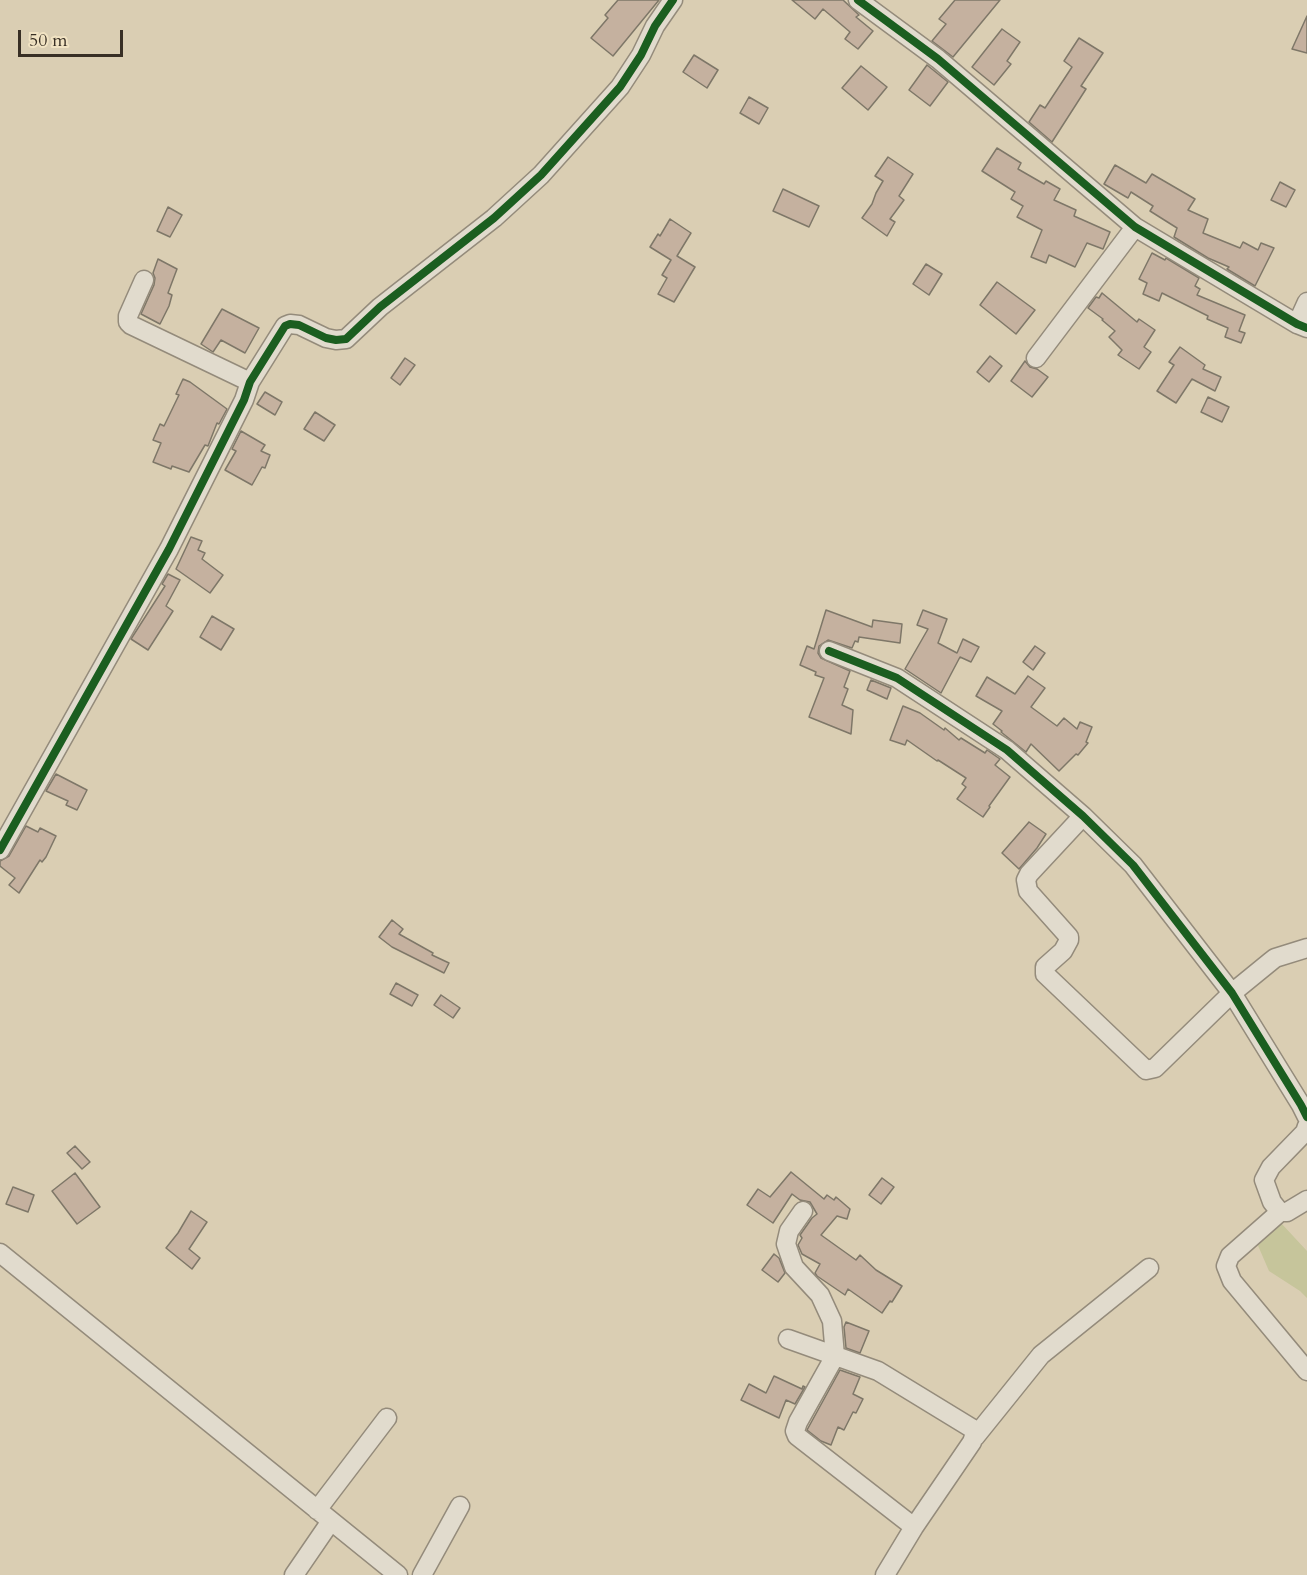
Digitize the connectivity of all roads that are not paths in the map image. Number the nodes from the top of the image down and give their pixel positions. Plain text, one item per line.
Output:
1 (673, 0) edge
2 (858, 0) edge
3 (1135, 227) junction
4 (144, 280) dead end
5 (1307, 302) edge
6 (1302, 326) edge
7 (1036, 358) dead end
8 (250, 382) junction
9 (829, 651) dead end
10 (1083, 816) junction
11 (0, 850) edge
12 (1307, 948) edge
13 (1232, 993) junction
14 (1307, 1118) edge
15 (1307, 1126) edge
16 (1307, 1200) edge
17 (803, 1211) dead end
18 (1280, 1212) junction
19 (0, 1253) edge
20 (1149, 1268) dead end
21 (789, 1339) dead end
22 (835, 1356) junction
23 (1307, 1370) edge
24 (387, 1418) dead end
25 (975, 1437) junction
26 (460, 1506) dead end
27 (324, 1515) junction
28 (914, 1527) junction
29 (294, 1575) edge
30 (398, 1575) edge
31 (422, 1575) edge
32 (885, 1575) edge

1 - 8 street
2 - 3 street
3 - 6 street
3 - 7 street
4 - 8 street
5 - 6 street
8 - 11 street
9 - 10 street
10 - 13 street
10 - 13 street
12 - 13 street
13 - 14 street
15 - 18 street
16 - 18 street
17 - 22 street
18 - 23 street
19 - 27 street
20 - 25 street
21 - 22 street
22 - 25 street
22 - 28 street
24 - 27 street
25 - 28 street
26 - 31 street
27 - 29 street
27 - 30 street
28 - 32 street

